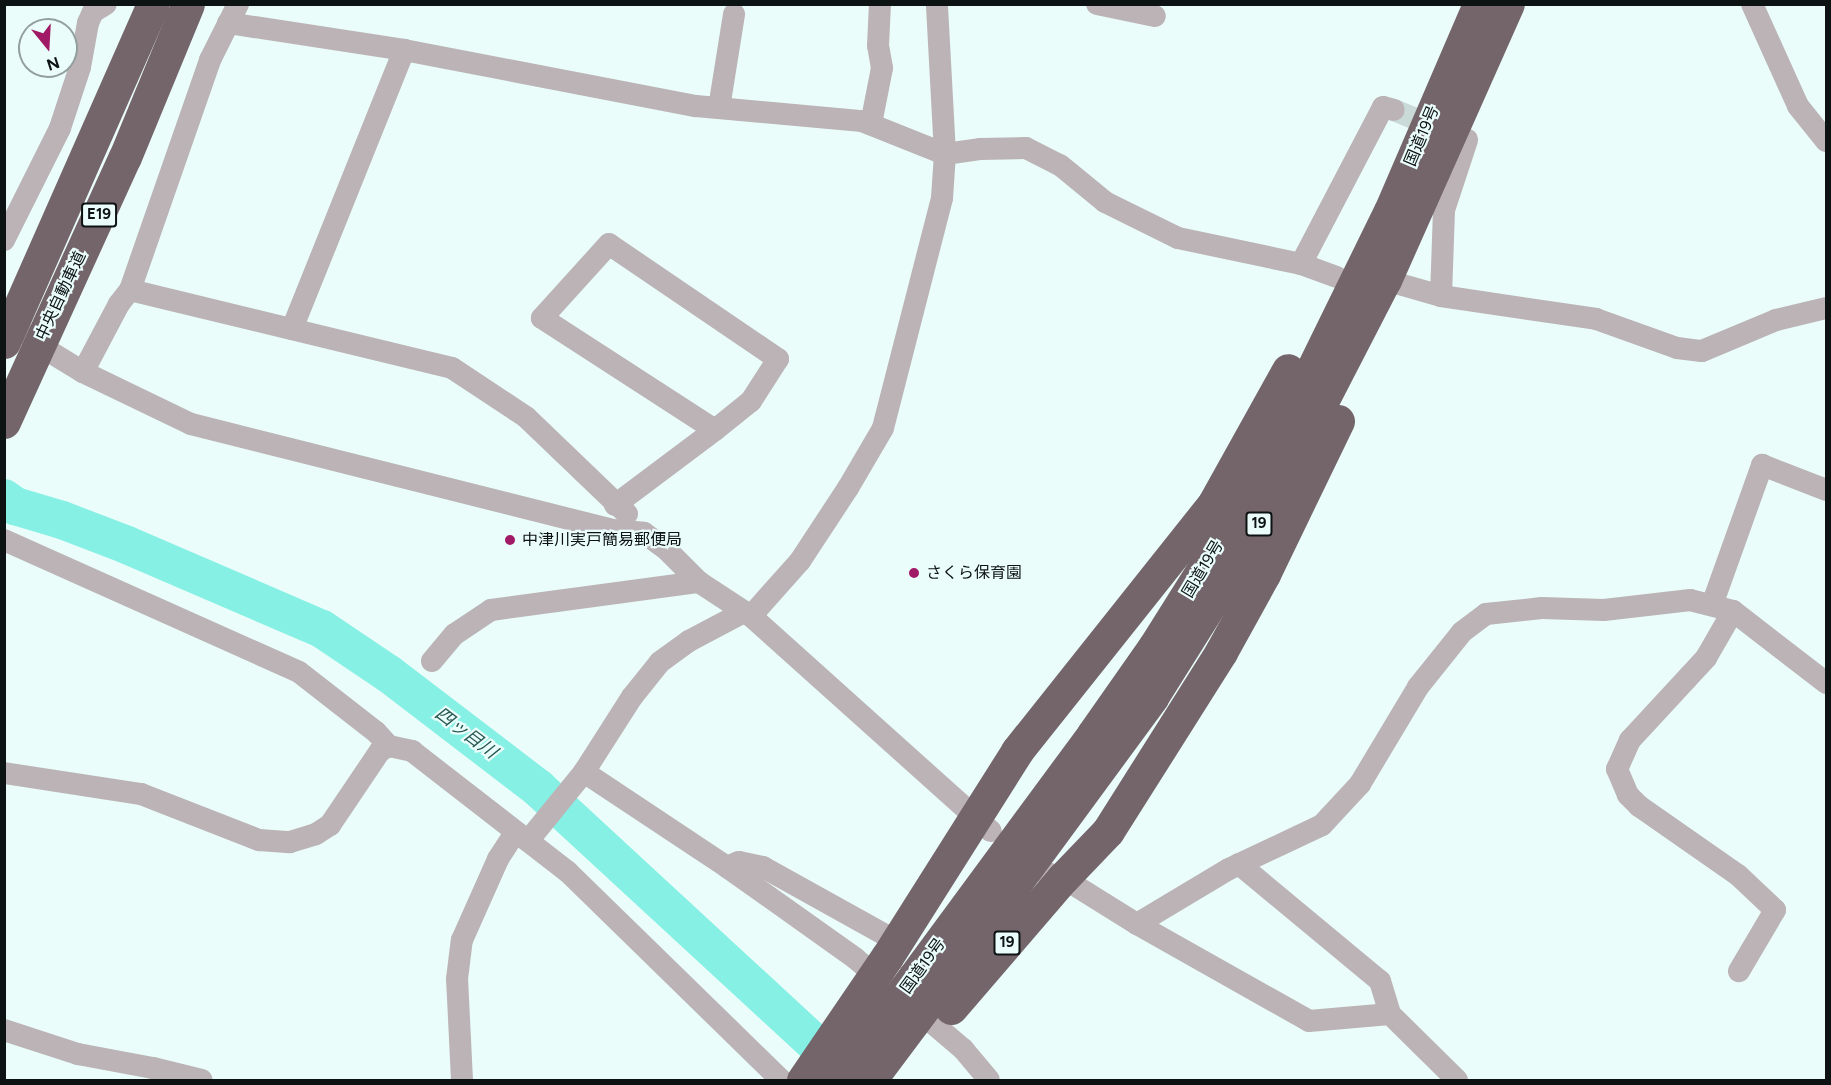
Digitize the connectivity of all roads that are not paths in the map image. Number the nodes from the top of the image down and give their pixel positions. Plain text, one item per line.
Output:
1 (106, 4) edge
2 (153, 4) edge
3 (188, 4) edge
4 (880, 4) edge
5 (937, 4) edge
6 (1097, 4) edge
7 (1479, 4) edge
8 (1508, 4) edge
9 (1752, 4) edge
10 (233, 14) edge
11 (734, 14) dead end
12 (1155, 16) dead end
13 (404, 50) junction
14 (719, 108) junction
15 (1394, 110) dead end
16 (872, 124) junction
17 (1467, 140) dead end
18 (1827, 141) edge
19 (945, 153) junction
20 (1390, 211) junction
21 (4, 240) edge
22 (1301, 264) junction
23 (1337, 277) junction
24 (1385, 280) junction
25 (130, 290) junction
26 (1441, 296) junction
27 (1827, 308) edge
28 (4, 313) edge
29 (291, 329) junction
30 (4, 342) edge
31 (83, 372) junction
32 (4, 422) edge
33 (715, 430) junction
34 (1827, 490) edge
35 (615, 505) junction
36 (644, 533) junction
37 (4, 540) edge
38 (699, 582) junction
39 (1722, 608) junction
40 (748, 614) junction
41 (432, 661) dead end
42 (1827, 683) edge
43 (389, 746) junction
44 (4, 773) edge
45 (581, 775) junction
46 (983, 826) junction
47 (528, 834) junction
48 (1239, 864) junction
49 (727, 867) junction
50 (1054, 875) junction
51 (1137, 924) junction
52 (891, 949) junction
53 (1739, 971) dead end
54 (932, 994) junction
55 (1390, 1014) junction
56 (4, 1030) edge
57 (202, 1080) edge
58 (462, 1080) edge
59 (781, 1080) edge
60 (803, 1080) edge
61 (837, 1080) edge
62 (870, 1080) edge
63 (896, 1080) edge
64 (989, 1080) edge
65 (1456, 1080) edge

1 - 21 street
2 - 30 highway, 中央自動車道 / E19, bridge
3 - 32 highway, 中央自動車道 / E19, bridge
4 - 16 street
5 - 19 street
6 - 12 street
7 - 20 highway, 国道19号 / 19
8 - 24 highway, 国道19号 / 19
9 - 18 street
10 - 13 street
10 - 25 street
11 - 14 street
13 - 14 street
13 - 29 street
14 - 16 street
15 - 22 street
16 - 19 street
17 - 26 street
19 - 22 street
19 - 40 street
20 - 23 highway
20 - 54 highway, 国道19号 / 19
22 - 23 street
23 - 46 highway
24 - 26 street
24 - 50 highway, 19
24 - 54 highway, 国道19号 / 19
25 - 29 street
25 - 31 street
26 - 27 street
28 - 31 street
29 - 35 street
31 - 36 street
33 - 33 street
33 - 35 street
34 - 39 street
35 - 36 street
36 - 38 street
37 - 43 street
38 - 40 street
38 - 41 street
39 - 42 street
39 - 48 street
39 - 53 street
40 - 45 street
40 - 46 street
43 - 44 street
43 - 47 street
45 - 47 street
45 - 49 street
46 - 52 highway
47 - 58 street
47 - 59 street
48 - 51 street
48 - 55 street
49 - 52 street
49 - 64 street
50 - 51 street
50 - 54 highway, 19
51 - 55 street
52 - 60 highway, bridge
54 - 61 highway, 国道19号 / 19, bridge
54 - 62 highway, 国道19号 / 19, bridge
54 - 63 highway, 19
55 - 65 street
56 - 57 street

